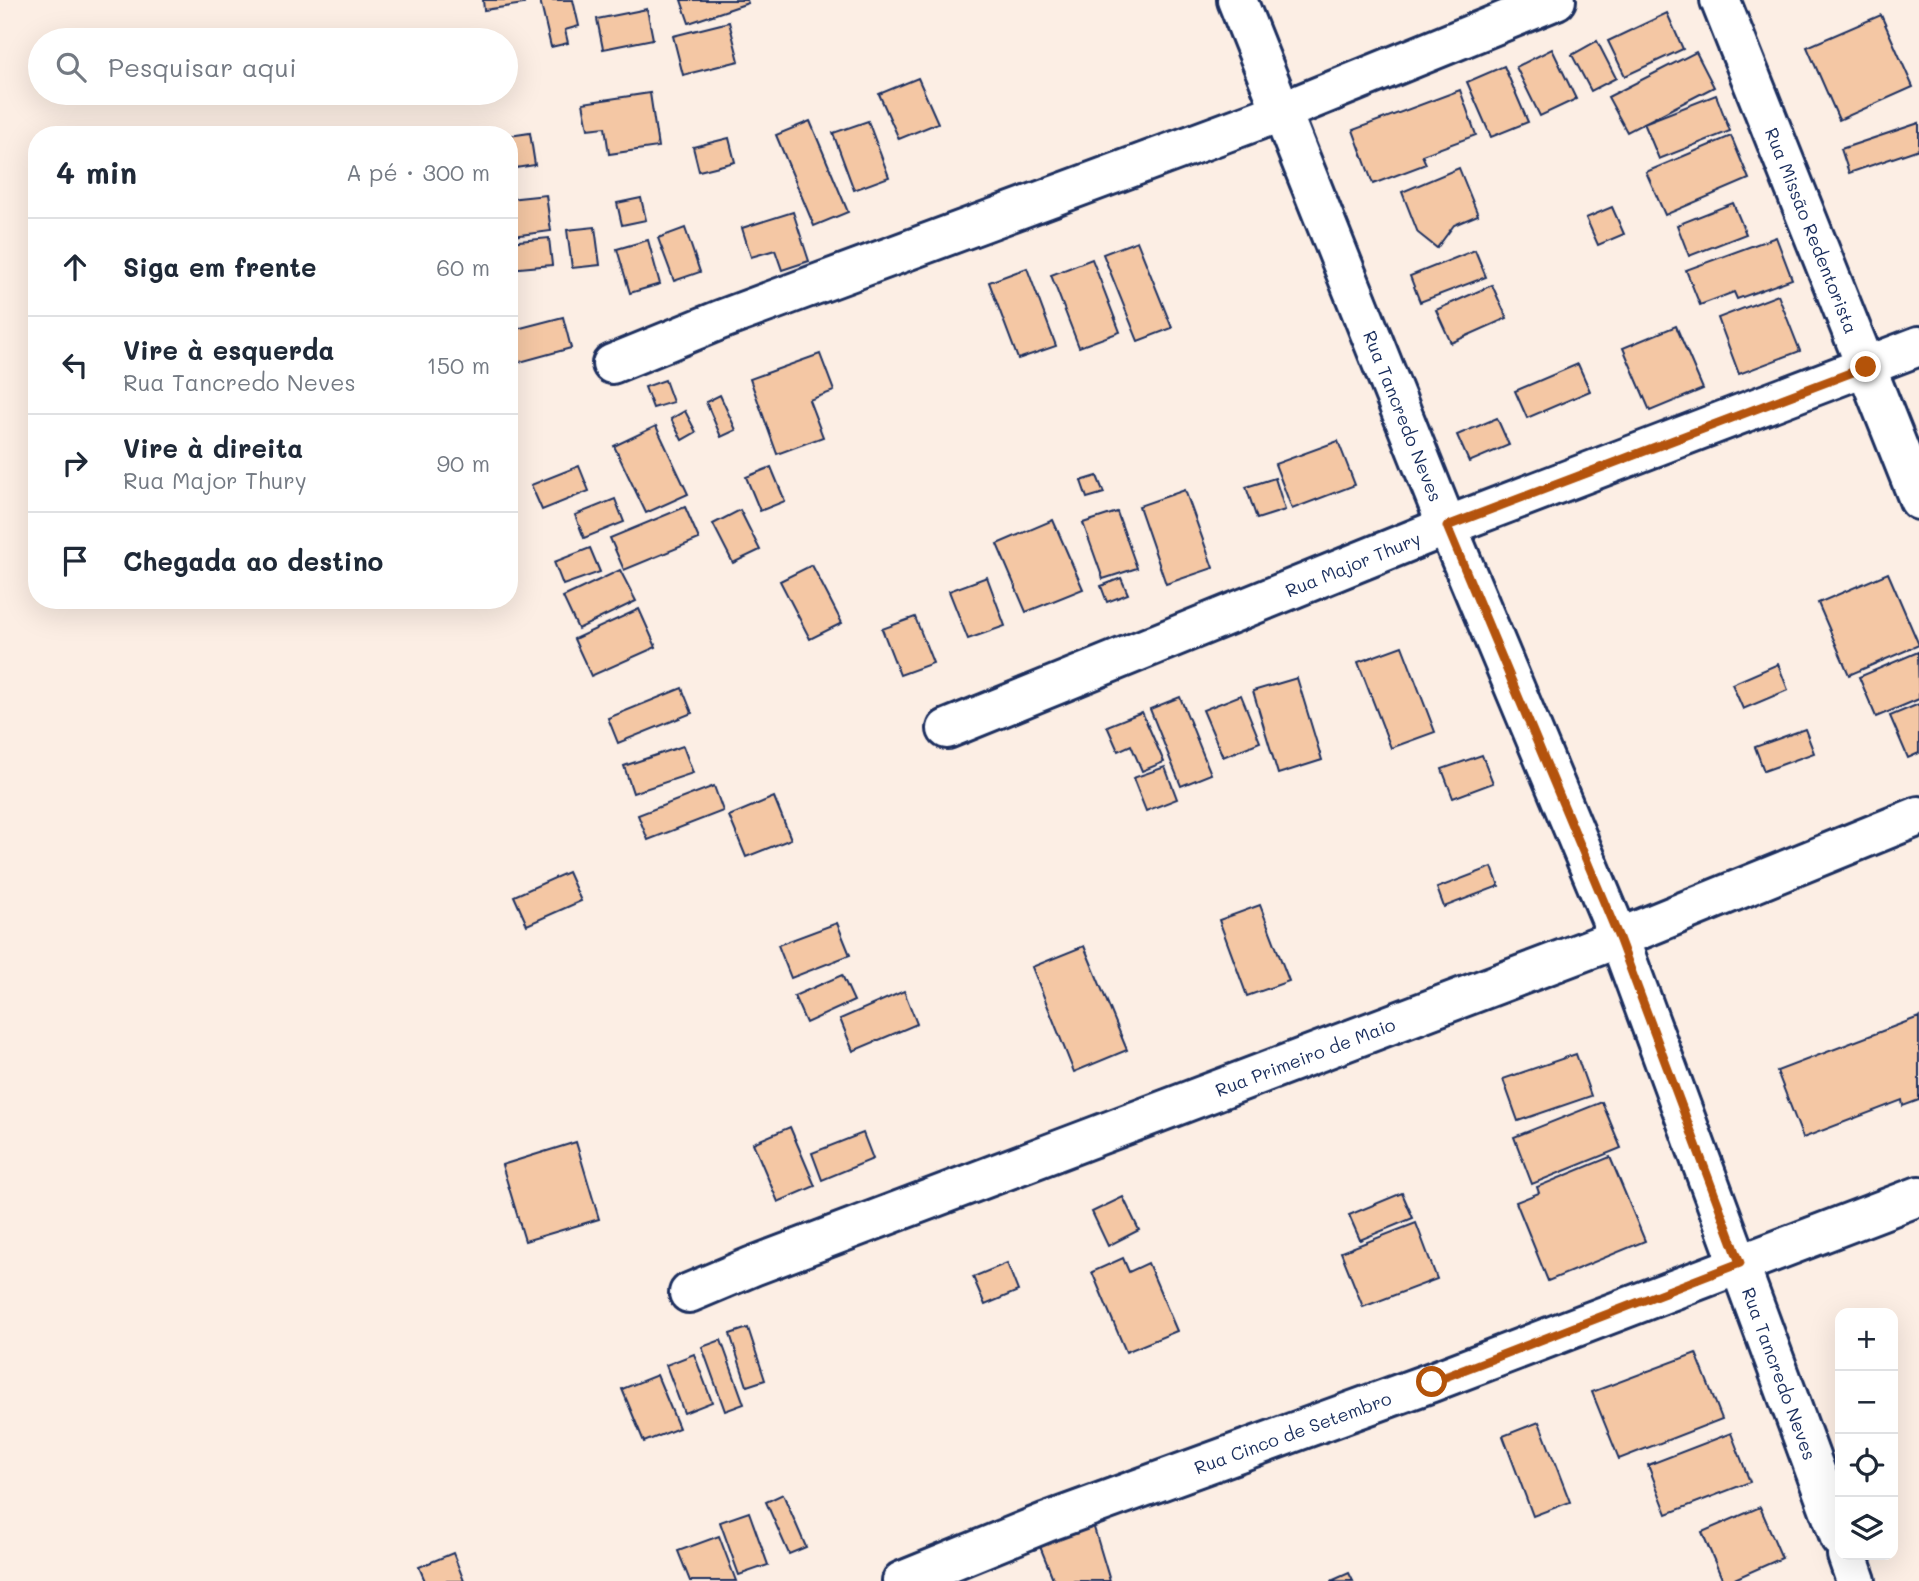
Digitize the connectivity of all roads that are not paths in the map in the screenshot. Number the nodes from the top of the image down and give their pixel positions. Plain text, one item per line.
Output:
1 (1237, 0) edge
2 (1556, 0) edge
3 (1720, 0) edge
4 (1283, 111) junction
5 (1919, 346) edge
6 (612, 364) dead end
7 (1866, 367) junction
8 (1919, 500) edge
9 (1447, 526) junction
10 (947, 729) dead end
11 (1919, 816) edge
12 (1619, 938) junction
13 (1919, 1196) edge
14 (1740, 1263) junction
15 (689, 1293) dead end
16 (1835, 1524) edge
17 (1848, 1560) edge
18 (902, 1581) edge
19 (1856, 1581) edge

1 - 4 street, Rua Tancredo Neves
2 - 4 street
3 - 7 street, Rua Missão Redentorista
4 - 6 street
4 - 9 street, Rua Tancredo Neves
5 - 7 street, Rua Major Thury
7 - 8 street, Rua Missão Redentorista
7 - 9 street, Rua Major Thury
9 - 10 street, Rua Major Thury
9 - 12 street, Rua Tancredo Neves
11 - 12 street, Rua Primeiro de Maio
12 - 14 street, Rua Tancredo Neves
12 - 15 street, Rua Primeiro de Maio
13 - 14 street, Rua Cinco de Setembro
14 - 16 street, Rua Tancredo Neves
14 - 18 street, Rua Cinco de Setembro
17 - 19 street

